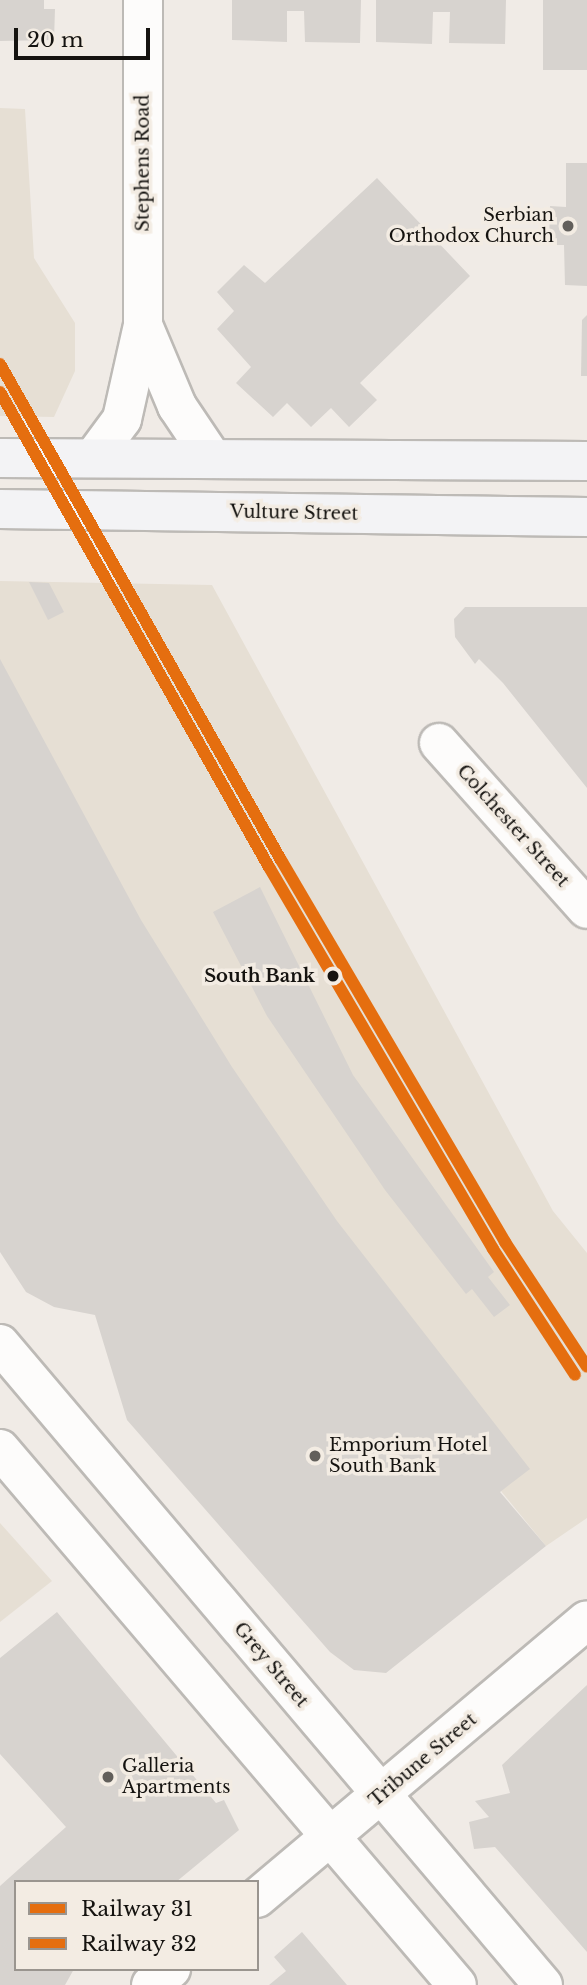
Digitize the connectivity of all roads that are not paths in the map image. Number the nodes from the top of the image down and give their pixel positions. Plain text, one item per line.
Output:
1 (143, 0) edge
2 (143, 325) junction
3 (113, 449) junction
4 (0, 458) edge
5 (212, 458) junction
6 (587, 461) edge
7 (0, 509) edge
8 (587, 517) edge
9 (439, 743) dead end
10 (587, 909) edge
11 (0, 1344) edge
12 (0, 1449) edge
13 (587, 1620) edge
14 (381, 1795) junction
15 (333, 1838) junction
16 (259, 1896) edge
17 (168, 1971) edge
18 (151, 1985) edge
19 (457, 1985) edge
20 (543, 1985) edge

1 - 2 street, Stephens Road
2 - 3 street, Stephens Road
2 - 5 street, Stephens Road
3 - 4 main road
3 - 5 main road
5 - 6 main road
7 - 8 main road, Vulture Street
9 - 10 street, Colchester Street
11 - 14 street, Grey Street
12 - 15 street
13 - 14 street, Tribune Street
14 - 15 street, Tribune Street
14 - 20 street, Grey Street
15 - 16 street, Tribune Street
15 - 19 street
17 - 18 street

